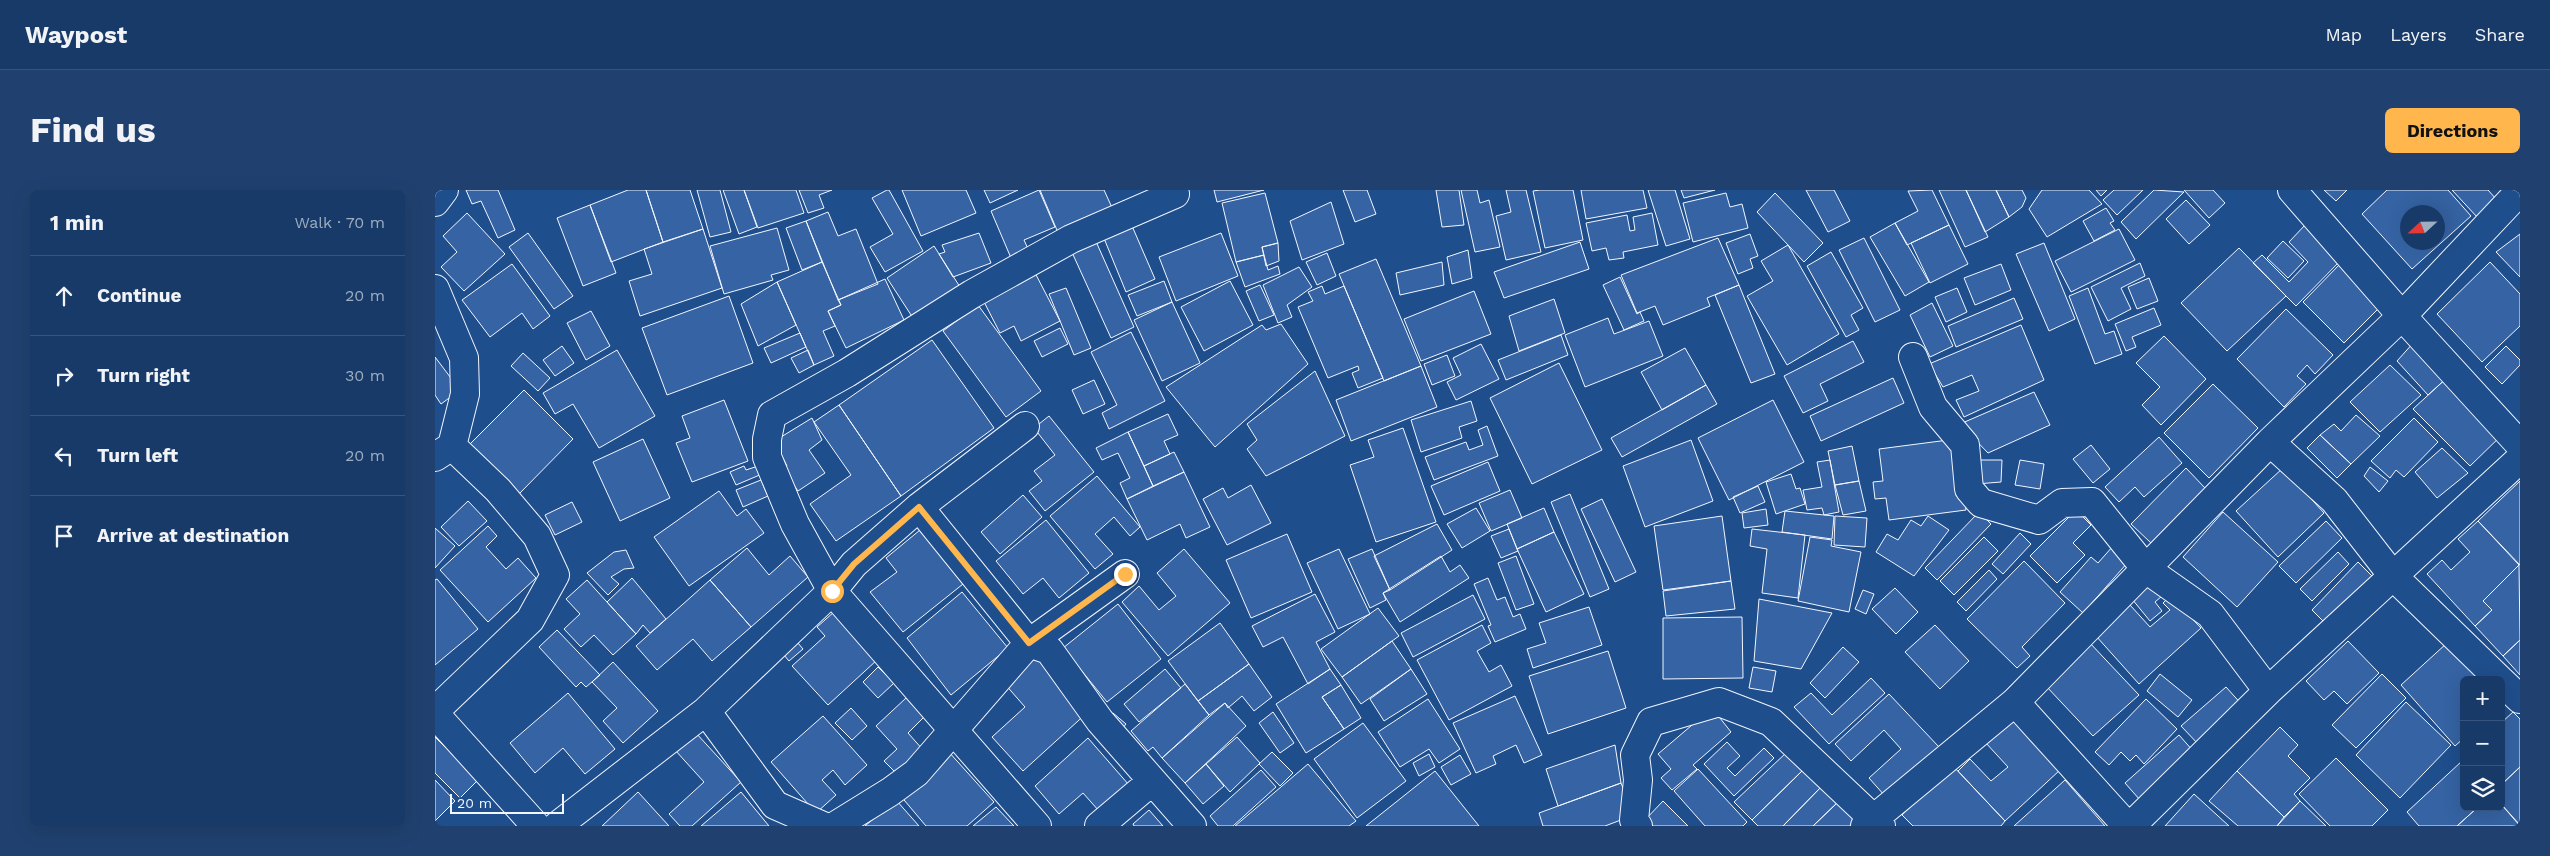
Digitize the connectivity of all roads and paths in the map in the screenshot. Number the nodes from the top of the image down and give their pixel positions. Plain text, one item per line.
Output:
1 (444, 190) edge
2 (2292, 190) edge
3 (1175, 194) dead end
4 (2517, 198) edge
5 (435, 202) edge
6 (435, 289) edge
7 (2402, 316) junction
8 (1913, 357) dead end
9 (1025, 426) dead end
10 (2270, 442) junction
11 (2520, 445) edge
12 (444, 452) edge
13 (2520, 459) edge
14 (919, 507) junction
15 (2146, 569) junction
16 (1125, 574) dead end
17 (2393, 576) junction
18 (832, 591) junction
19 (1029, 643) junction
20 (2497, 676) edge
21 (2505, 684) edge
22 (2268, 691) junction
23 (2520, 699) edge
24 (2015, 702) junction
25 (706, 711) junction
26 (435, 712) edge
27 (953, 730) junction
28 (1151, 782) junction
29 (1873, 823) edge
30 (536, 826) edge
31 (557, 826) edge
32 (823, 826) edge
33 (835, 826) edge
34 (1037, 826) edge
35 (1099, 826) edge
36 (1192, 826) edge
37 (1637, 826) edge
38 (2127, 826) edge
39 (2131, 826) edge

1 - 5 street
2 - 7 street
3 - 18 street
4 - 7 street
6 - 12 street
7 - 10 street
7 - 11 street
8 - 15 street
9 - 14 street
10 - 15 street
10 - 17 street
12 - 26 street
13 - 17 street
14 - 18 street
14 - 19 street
15 - 22 street
15 - 24 street
16 - 19 street
17 - 20 street
17 - 22 street
18 - 25 street
18 - 27 street
19 - 27 street
19 - 28 street
21 - 23 street
22 - 39 street
24 - 29 street
24 - 38 street
25 - 31 street
25 - 32 street
26 - 30 street
27 - 33 street
27 - 34 street
28 - 35 street
28 - 36 street
29 - 37 street

